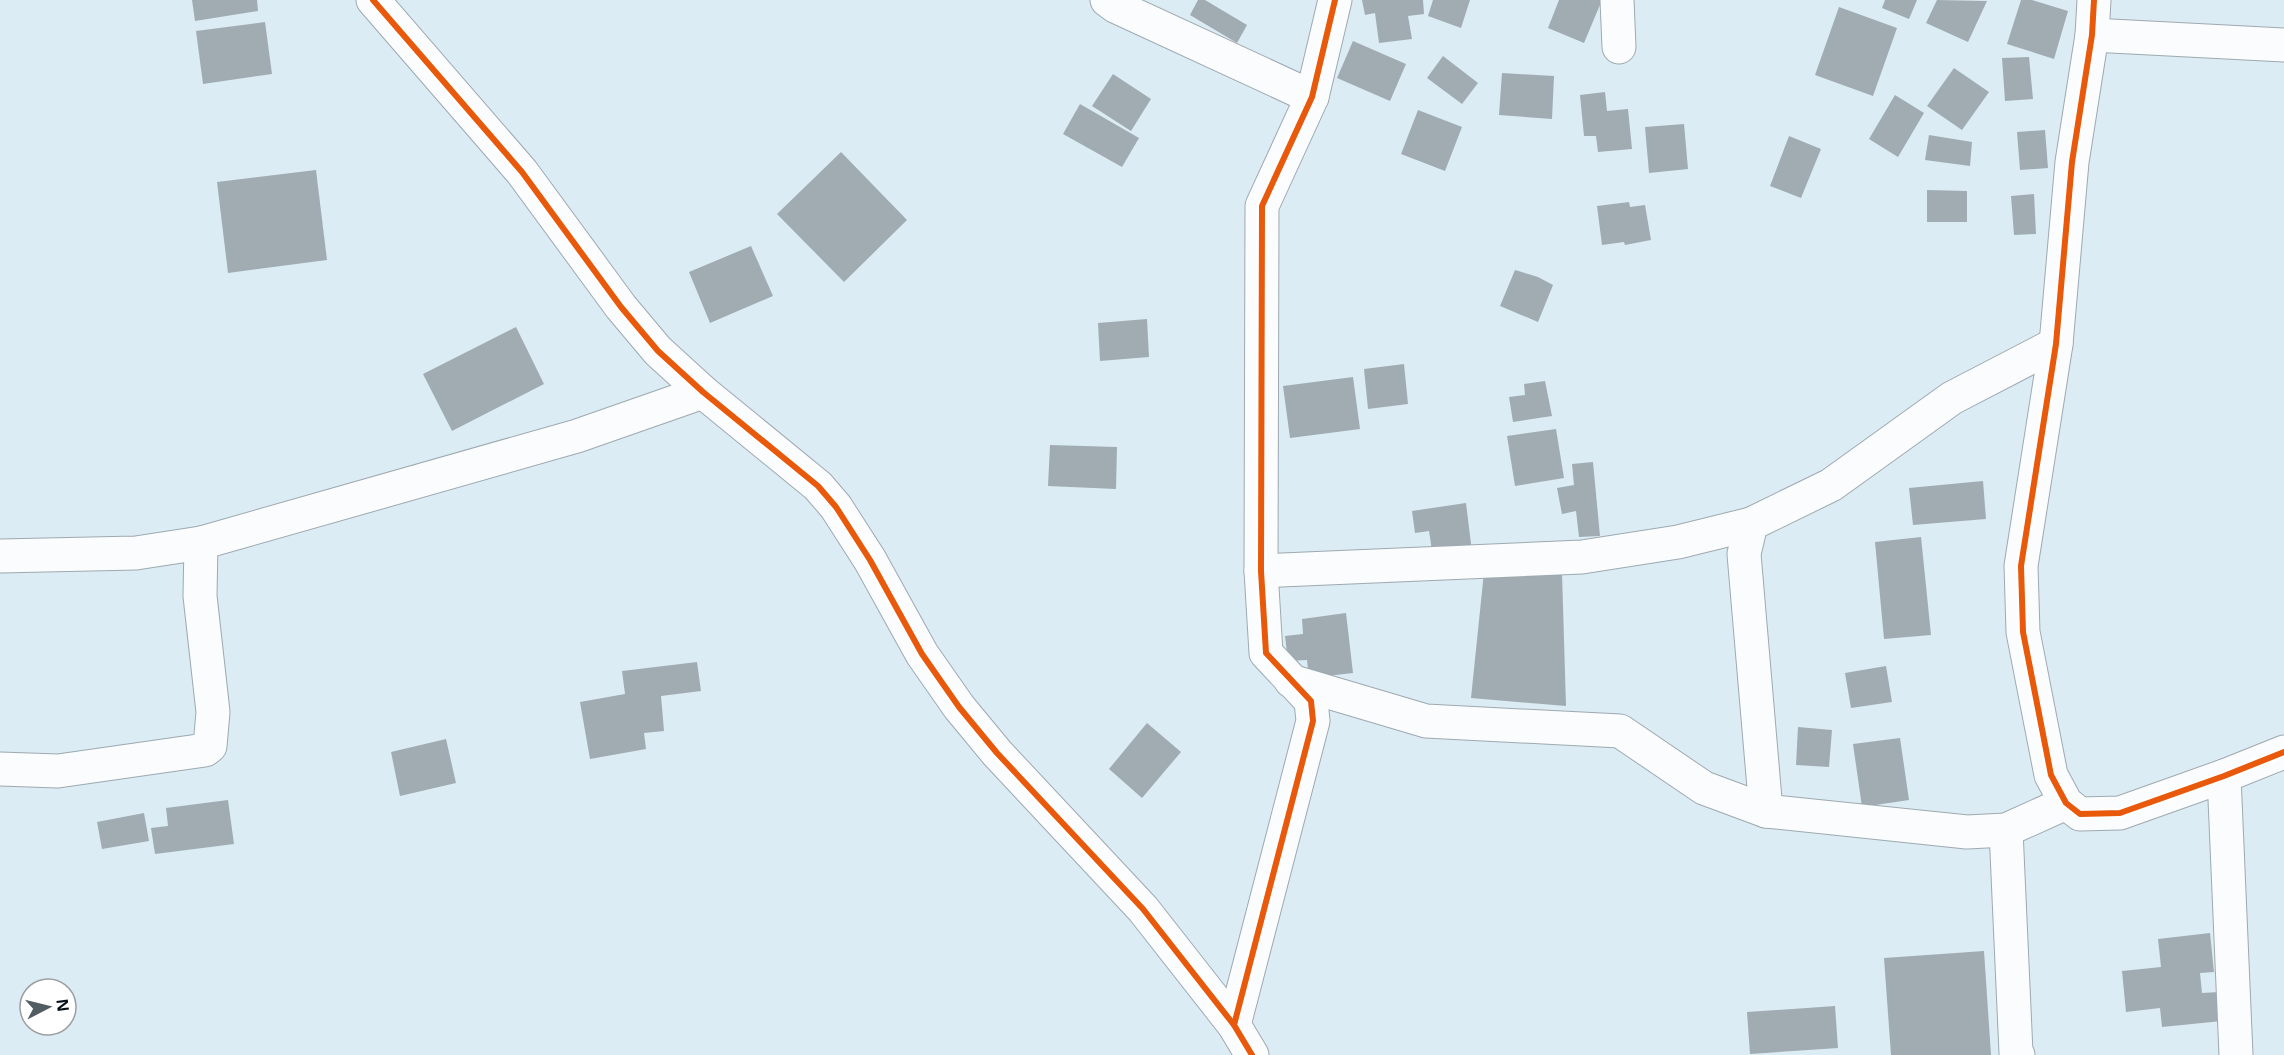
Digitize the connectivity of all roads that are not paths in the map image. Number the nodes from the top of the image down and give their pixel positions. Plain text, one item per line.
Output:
1 (373, 0) edge
2 (1107, 0) edge
3 (1335, 0) edge
4 (1617, 0) edge
5 (2094, 0) edge
6 (2092, 35) junction
7 (2284, 45) edge
8 (1619, 47) dead end
9 (1312, 97) junction
10 (2056, 344) junction
11 (703, 392) junction
12 (1751, 524) junction
13 (201, 543) junction
14 (0, 556) edge
15 (1261, 571) junction
16 (1291, 681) junction
17 (2284, 752) edge
18 (0, 769) edge
19 (2224, 776) junction
20 (2066, 803) junction
21 (1766, 811) junction
22 (2006, 830) junction
23 (1234, 1025) junction
24 (1252, 1055) edge
25 (2018, 1055) edge
26 (2236, 1055) edge

1 - 11 street
2 - 9 street
3 - 9 street
4 - 8 street
5 - 6 street
6 - 7 street
6 - 10 street
9 - 15 street
10 - 12 street
10 - 20 street
11 - 13 street
11 - 23 street
12 - 15 street
12 - 21 street
13 - 14 street
13 - 18 street
15 - 16 street
16 - 21 street
16 - 23 street
17 - 19 street
19 - 20 street
19 - 26 street
20 - 22 street
21 - 22 street
22 - 25 street
23 - 24 street

